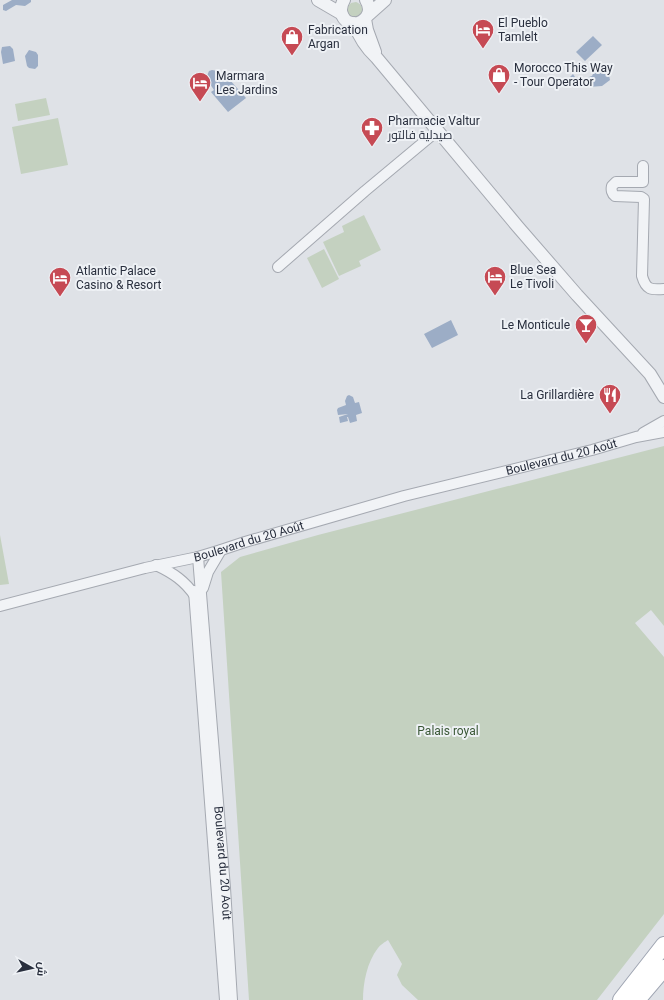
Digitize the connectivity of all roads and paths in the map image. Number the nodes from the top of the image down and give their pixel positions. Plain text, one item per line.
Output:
1 (318, 0) edge
2 (344, 0) edge
3 (366, 0) edge
4 (385, 0) edge
5 (342, 14) junction
6 (362, 19) junction
7 (437, 131) junction
8 (643, 166) dead end
9 (278, 267) dead end
10 (664, 289) edge
11 (653, 378) junction
12 (664, 386) edge
13 (664, 397) edge
14 (664, 421) edge
15 (664, 432) edge
16 (636, 437) junction
17 (221, 550) junction
18 (195, 557) junction
19 (156, 565) junction
20 (198, 596) junction
21 (0, 606) edge
22 (664, 945) edge
23 (664, 968) edge
24 (225, 1000) edge
25 (232, 1000) edge
26 (621, 1000) edge
27 (638, 1000) edge

1 - 5 street
2 - 5 street
3 - 6 street
4 - 6 street
5 - 6 street
6 - 7 street
7 - 9 street
7 - 11 street
8 - 10 street
11 - 12 street
11 - 13 street
14 - 16 street, Boulevard du 20 Août
15 - 16 street, Boulevard du 20 Août
16 - 17 street, Boulevard du 20 Août
17 - 18 street, Boulevard du 20 Août
17 - 20 street
18 - 19 street
18 - 20 street, Boulevard du 20 Août
19 - 20 street
19 - 21 street
20 - 24 street, Boulevard du 20 Août
20 - 25 street, Boulevard du 20 Août
22 - 26 main road
23 - 27 main road

